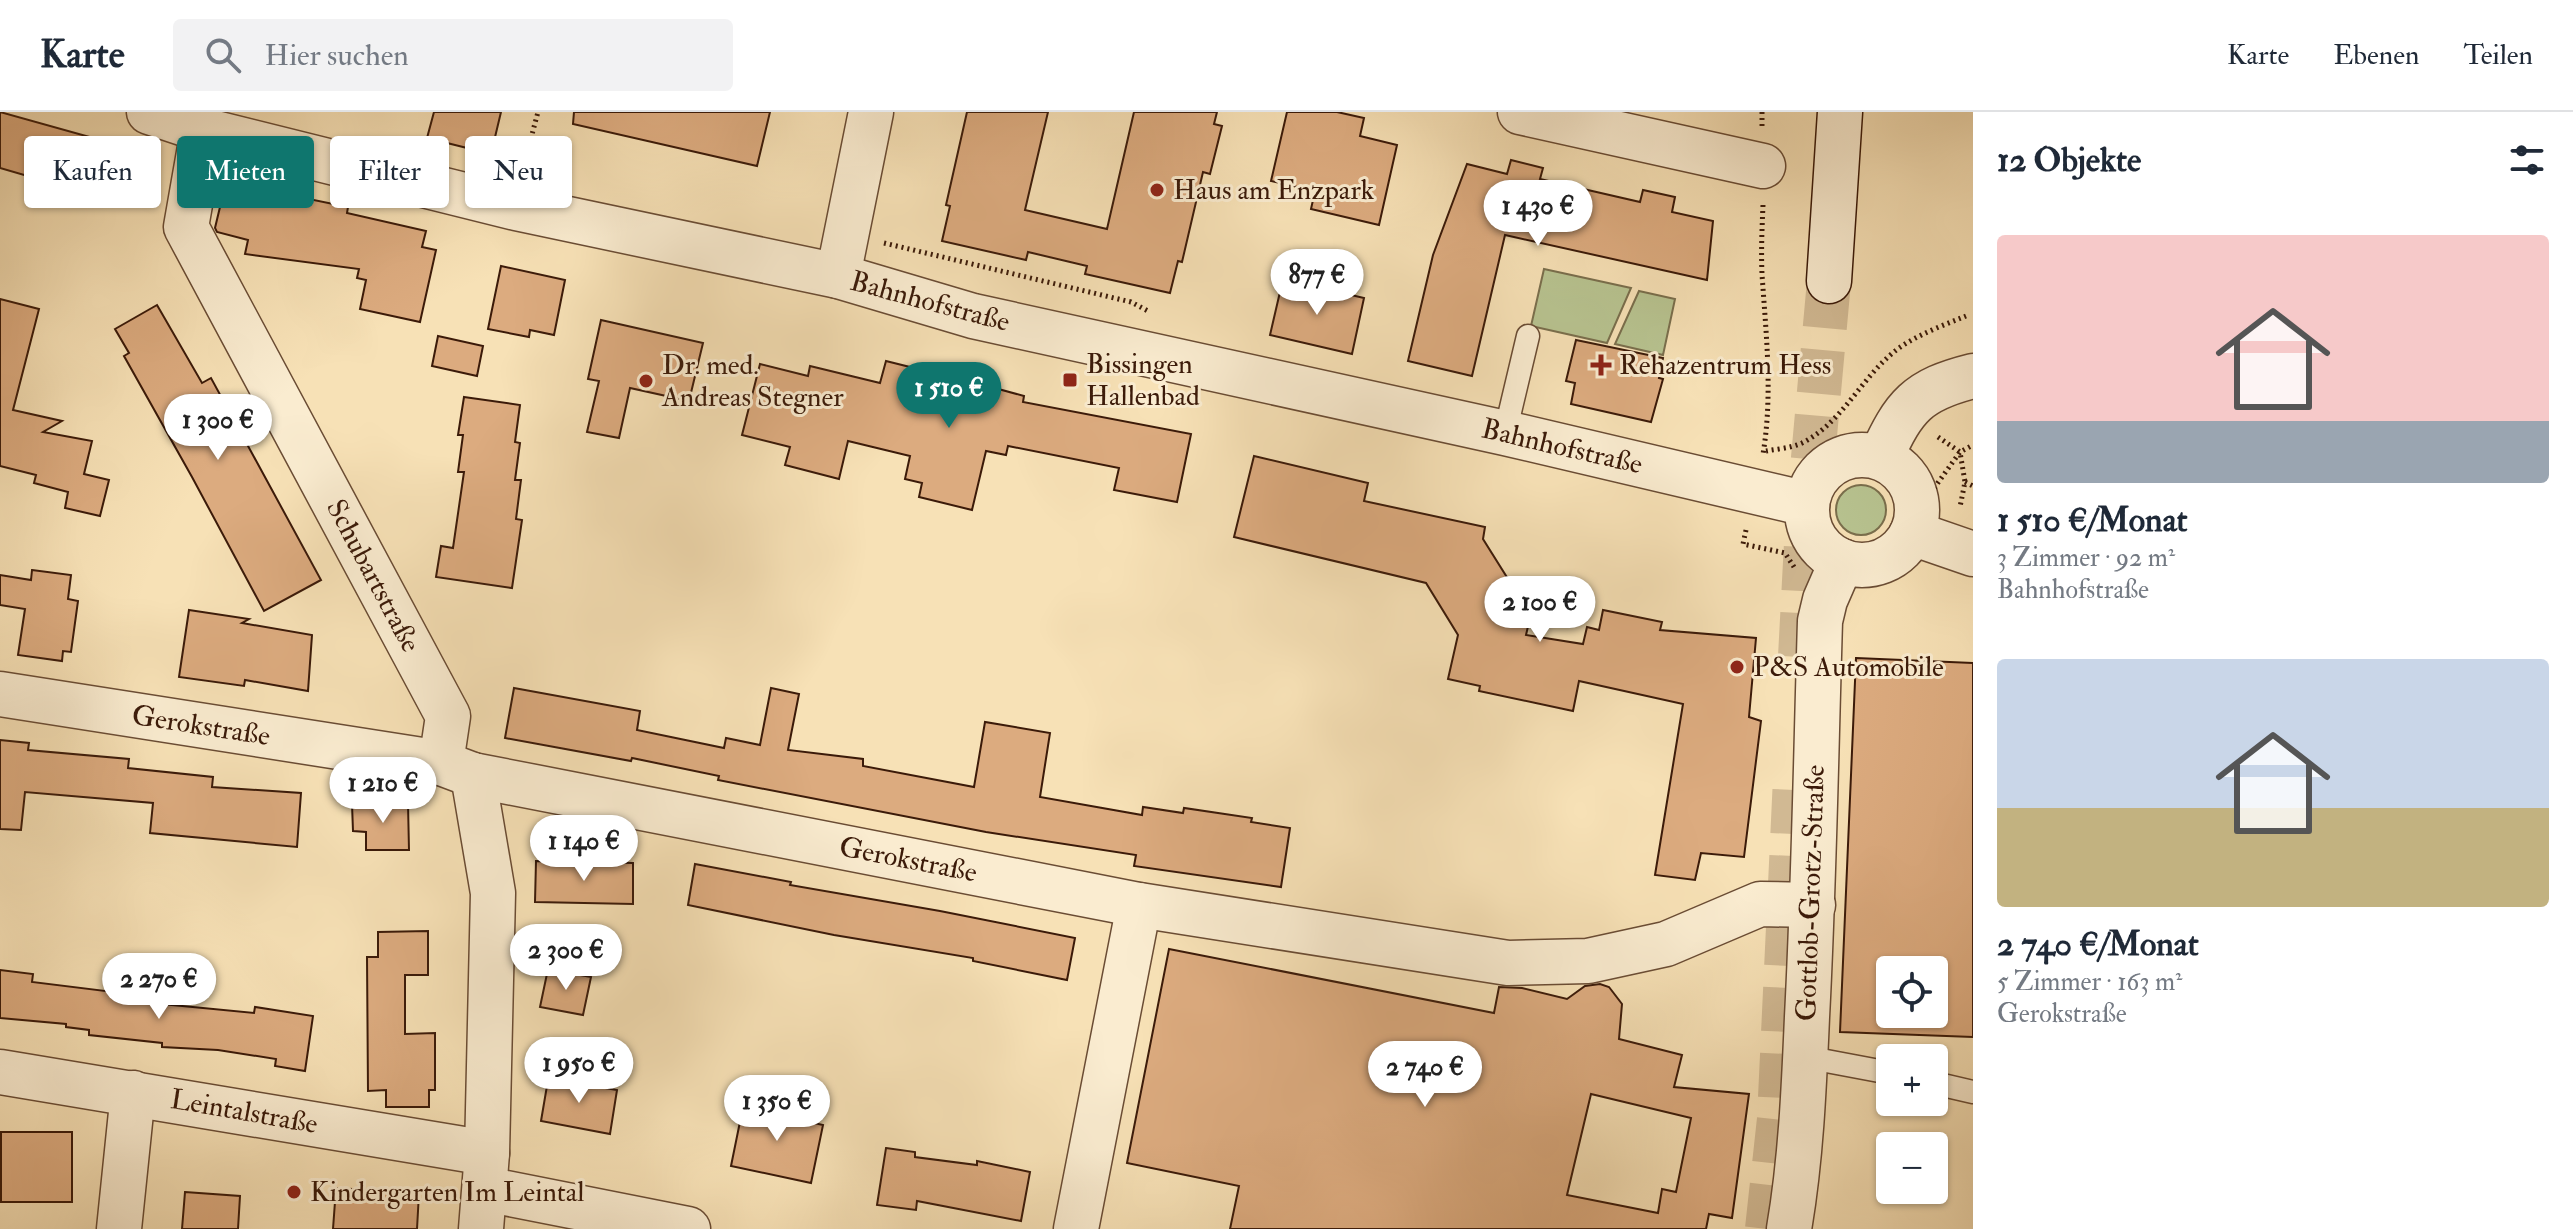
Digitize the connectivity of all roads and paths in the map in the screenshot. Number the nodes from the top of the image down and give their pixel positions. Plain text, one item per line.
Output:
1 (149, 112) edge
2 (538, 112) edge
3 (871, 112) edge
4 (1520, 112) edge
5 (1762, 112) edge
6 (1840, 112) edge
7 (203, 130) junction
8 (532, 136) edge
9 (1763, 166) junction
10 (465, 195) edge
11 (516, 208) edge
12 (846, 233) junction
13 (838, 276) junction
14 (1829, 281) tunnel mouth
15 (1153, 314) dead end
16 (1966, 316) dead end
17 (1528, 336) dead end
18 (1973, 376) edge
19 (1768, 410) dead end
20 (1505, 433) junction
21 (1973, 445) edge
22 (1960, 452) junction
23 (1881, 457) junction
24 (1752, 470) junction
25 (1973, 486) edge
26 (1807, 504) junction
27 (1915, 522) junction
28 (1973, 554) edge
29 (1835, 576) junction
30 (0, 694) edge
31 (457, 769) junction
32 (1139, 905) junction
33 (1813, 905) junction
34 (1805, 1057) junction
35 (1876, 1070) edge
36 (0, 1072) edge
37 (1948, 1086) edge
38 (1973, 1092) edge
39 (133, 1093) junction
40 (484, 1190) edge
41 (119, 1229) edge
42 (688, 1229) edge
43 (1076, 1229) edge
44 (1789, 1229) edge

1 - 7 street, Bahnhofstraße
2 - 8 path
3 - 12 street
4 - 9 street
5 - 9 path
6 - 14 street
7 - 10 street, Bahnhofstraße
7 - 31 street, Schubartstraße
9 - 19 path
11 - 13 street, Bahnhofstraße
12 - 13 street
12 - 15 path
13 - 20 street, Bahnhofstraße
16 - 24 path
17 - 20 lane
18 - 23 street
20 - 24 street, Bahnhofstraße
21 - 22 path
22 - 25 path
22 - 27 path
23 - 26 street
23 - 27 street
24 - 26 street, Bahnhofstraße
24 - 29 path
26 - 29 street
27 - 28 street
27 - 29 street
29 - 33 street, Gottlob-Grotz-Straße
30 - 31 street, Gerokstraße
31 - 32 street, Gerokstraße
31 - 40 street, Schubartstraße
32 - 33 street, Gerokstraße
32 - 43 street
33 - 34 street, Gottlob-Grotz-Straße
34 - 35 lane
34 - 44 street, Gottlob-Grotz-Straße
36 - 39 street, Leintalstraße
37 - 38 lane
39 - 40 street, Leintalstraße
39 - 41 street
40 - 42 street, Leintalstraße

